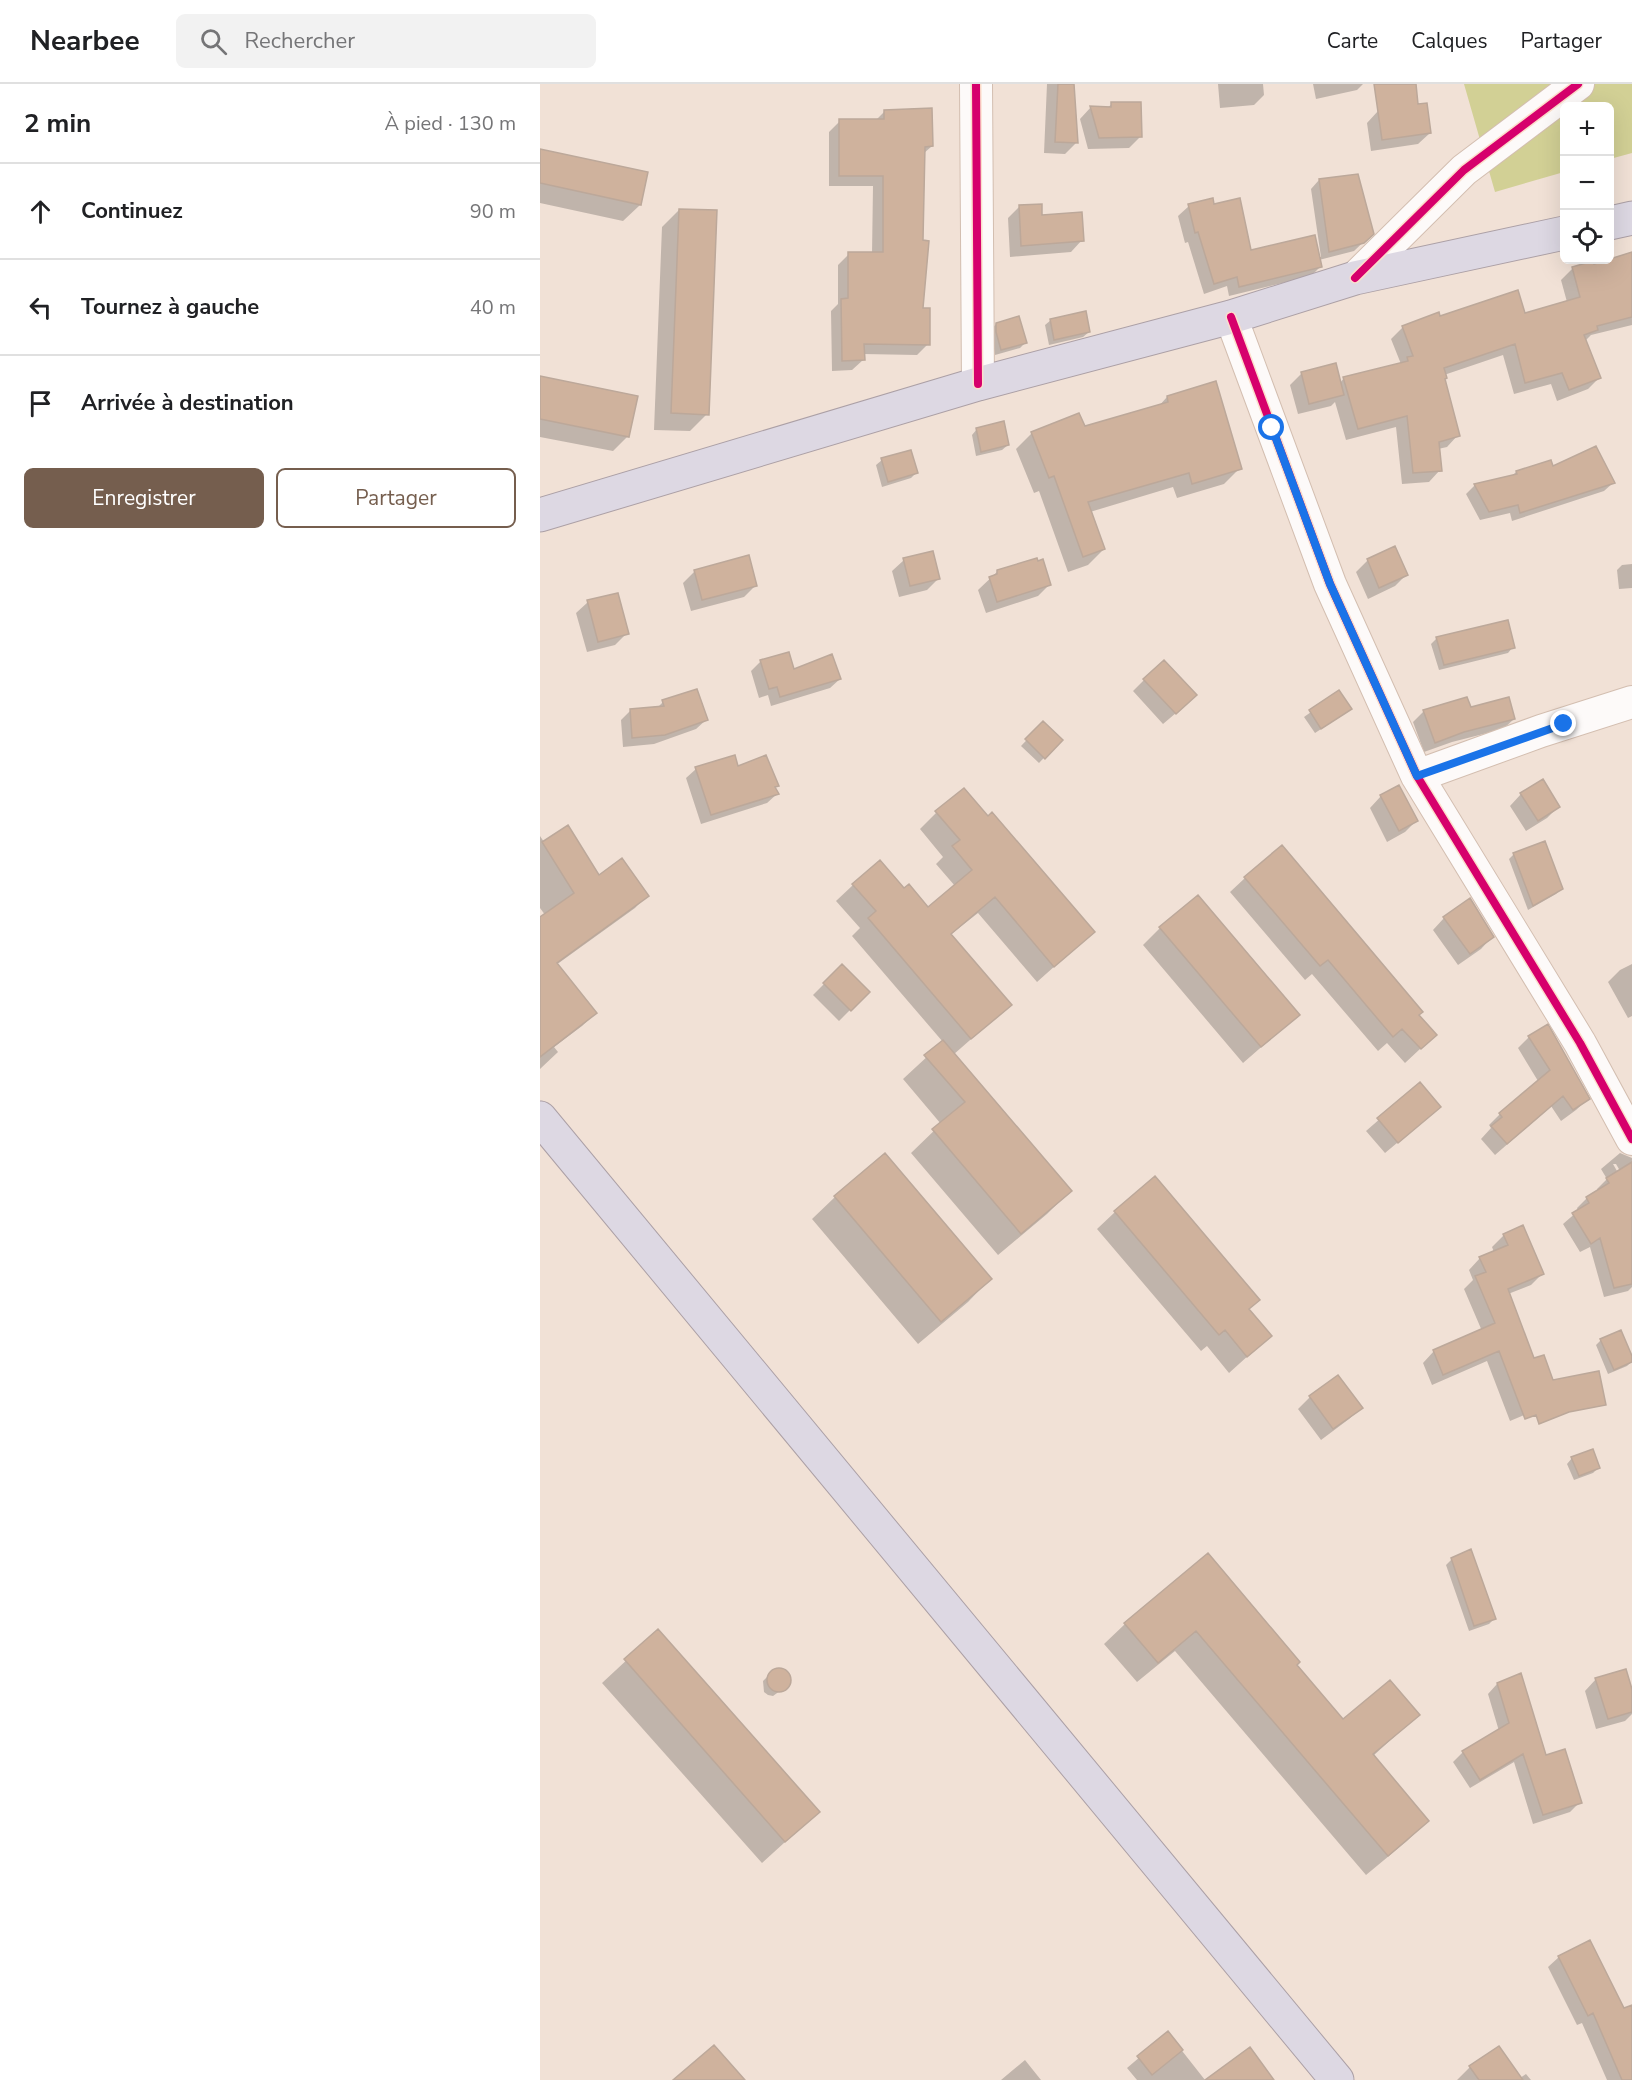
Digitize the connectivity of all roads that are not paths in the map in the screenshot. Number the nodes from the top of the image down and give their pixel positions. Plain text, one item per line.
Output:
1 (976, 84) edge
2 (1578, 84) edge
3 (1632, 218) edge
4 (1614, 222) edge
5 (1560, 233) edge
6 (1355, 278) junction
7 (1231, 317) junction
8 (978, 384) junction
9 (540, 515) edge
10 (1632, 702) edge
11 (1417, 776) junction
12 (540, 1118) edge
13 (1632, 1138) edge
14 (1337, 2080) edge

1 - 8 street
2 - 6 street
3 - 4 highway
5 - 6 highway
6 - 7 highway
7 - 8 highway
7 - 11 street
8 - 9 highway
10 - 11 street
11 - 13 street
12 - 14 highway

